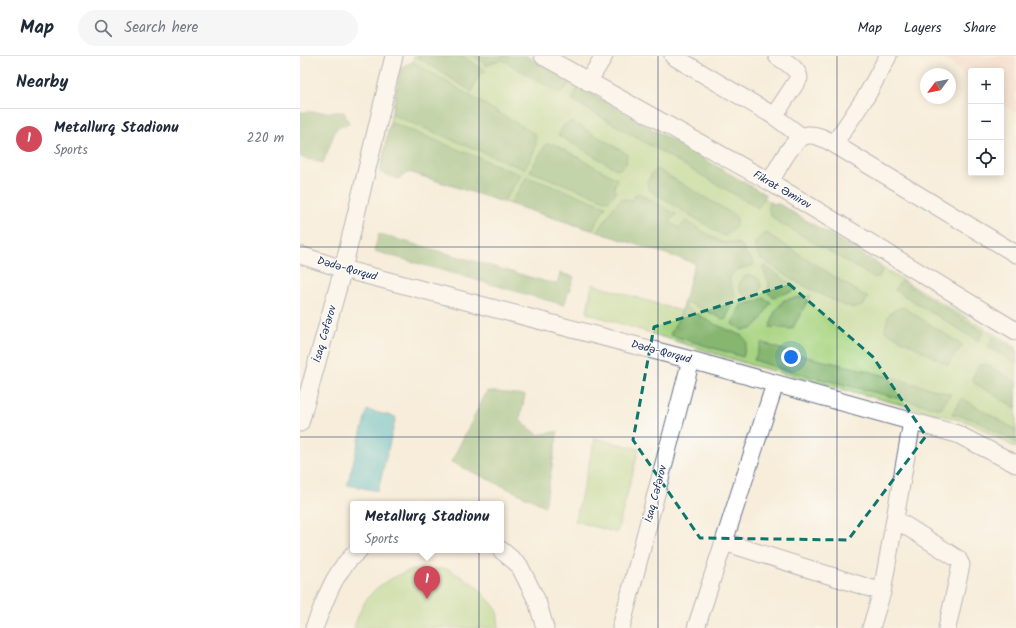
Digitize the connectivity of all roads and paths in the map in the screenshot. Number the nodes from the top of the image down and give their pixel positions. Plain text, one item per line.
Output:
1 (394, 56) edge
2 (543, 56) edge
3 (604, 56) edge
4 (673, 56) edge
5 (778, 56) edge
6 (888, 56) edge
7 (588, 82) junction
8 (774, 116) junction
9 (802, 137) junction
10 (834, 144) junction
11 (770, 182) junction
12 (1016, 254) edge
13 (300, 255) edge
14 (343, 268) junction
15 (1015, 328) edge
16 (691, 360) junction
17 (775, 384) junction
18 (912, 422) junction
19 (300, 424) edge
20 (1016, 464) edge
21 (894, 519) junction
22 (724, 542) junction
23 (504, 552) edge
24 (356, 553) edge
25 (882, 592) junction
26 (701, 627) edge
27 (314, 628) edge
28 (545, 628) edge
29 (621, 628) edge
30 (871, 628) edge
31 (947, 628) edge

1 - 14 street, İsaq Cəfərov
2 - 7 street, Fikrət Əmirov
3 - 7 street
4 - 8 street
5 - 8 street
6 - 10 street
7 - 11 street, Fikrət Əmirov
8 - 9 street
9 - 10 street
9 - 11 street
10 - 12 street
11 - 15 street, Fikrət Əmirov
13 - 14 street, Dədə-Qorqud
14 - 16 street, Dədə-Qorqud
14 - 19 street, İsaq Cəfərov
16 - 17 street, Dədə-Qorqud
16 - 29 street, İsaq Cəfərov
17 - 18 street, Dədə-Qorqud
17 - 22 street
18 - 20 street, Dədə-Qorqud
18 - 21 street
21 - 25 street
21 - 31 street
22 - 25 street
22 - 26 street
23 - 28 street
24 - 27 street
25 - 30 street

